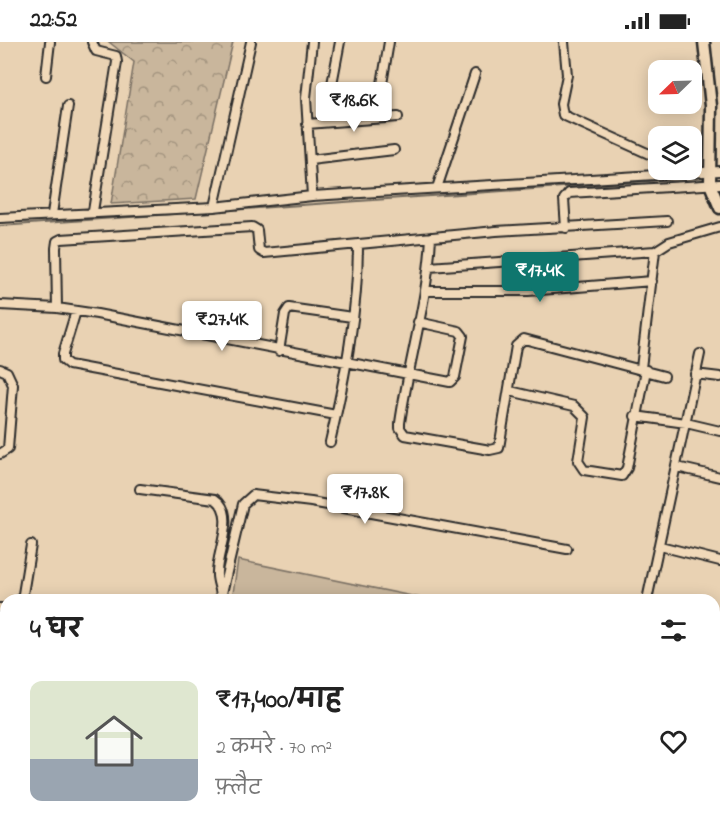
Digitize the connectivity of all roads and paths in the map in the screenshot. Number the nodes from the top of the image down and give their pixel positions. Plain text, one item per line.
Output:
1 (50, 42) edge
2 (92, 42) edge
3 (251, 42) edge
4 (312, 42) edge
5 (340, 42) edge
6 (389, 42) edge
7 (704, 42) edge
8 (563, 43) edge
9 (475, 74) dead end
10 (45, 76) dead end
11 (332, 84) dead end
12 (379, 102) dead end
13 (68, 106) dead end
14 (398, 117) dead end
15 (308, 124) junction
16 (716, 138) edge
17 (394, 150) dead end
18 (648, 154) edge
19 (310, 160) junction
20 (648, 174) edge
21 (713, 177) edge
22 (437, 188) junction
23 (312, 195) junction
24 (214, 207) junction
25 (720, 208) edge
26 (93, 211) junction
27 (52, 214) junction
28 (0, 218) edge
29 (667, 221) dead end
30 (720, 227) edge
31 (566, 228) junction
32 (431, 237) junction
33 (358, 244) junction
34 (655, 251) junction
35 (429, 267) junction
36 (652, 281) junction
37 (426, 291) junction
38 (0, 304) edge
39 (57, 308) junction
40 (76, 310) junction
41 (352, 317) junction
42 (418, 322) junction
43 (279, 351) junction
44 (700, 354) dead end
45 (346, 363) junction
46 (0, 369) edge
47 (643, 369) junction
48 (407, 374) junction
49 (695, 374) junction
50 (664, 376) dead end
51 (720, 377) edge
52 (510, 392) junction
53 (336, 415) junction
54 (635, 416) junction
55 (686, 423) junction
56 (720, 431) edge
57 (330, 442) dead end
58 (0, 454) edge
59 (677, 467) junction
60 (720, 477) edge
61 (140, 489) dead end
62 (31, 545) dead end
63 (660, 546) junction
64 (567, 549) dead end
65 (720, 561) edge
66 (23, 594) edge
67 (221, 594) edge
68 (223, 594) edge
69 (648, 594) edge

1 - 10 street
2 - 26 street
3 - 24 street
4 - 15 street
5 - 11 street
6 - 12 street
7 - 16 street
8 - 18 street
9 - 22 street
13 - 27 street
14 - 15 street
15 - 19 street
16 - 21 street
17 - 19 street
19 - 23 street
20 - 22 street
21 - 25 street
21 - 31 street
22 - 23 street
23 - 24 street
24 - 26 street
26 - 27 street
27 - 28 street
29 - 31 street
30 - 34 street
31 - 32 street
32 - 33 street
32 - 35 street
33 - 39 street
33 - 41 street
34 - 35 street
34 - 36 street
35 - 37 street
36 - 37 street
36 - 47 street
37 - 42 street
38 - 39 street
39 - 40 street
40 - 43 street
40 - 53 street
41 - 43 street
41 - 45 street
42 - 48 street
42 - 48 street
43 - 45 street
44 - 49 street
45 - 48 street
45 - 53 street
46 - 58 street
47 - 50 street
47 - 52 street
47 - 54 street
48 - 52 street
49 - 51 street
49 - 55 street
52 - 54 street
53 - 57 street
54 - 55 street
55 - 56 street
55 - 59 street
59 - 60 street
59 - 63 street
61 - 67 street
62 - 66 street
63 - 65 street
63 - 69 street
64 - 68 street

